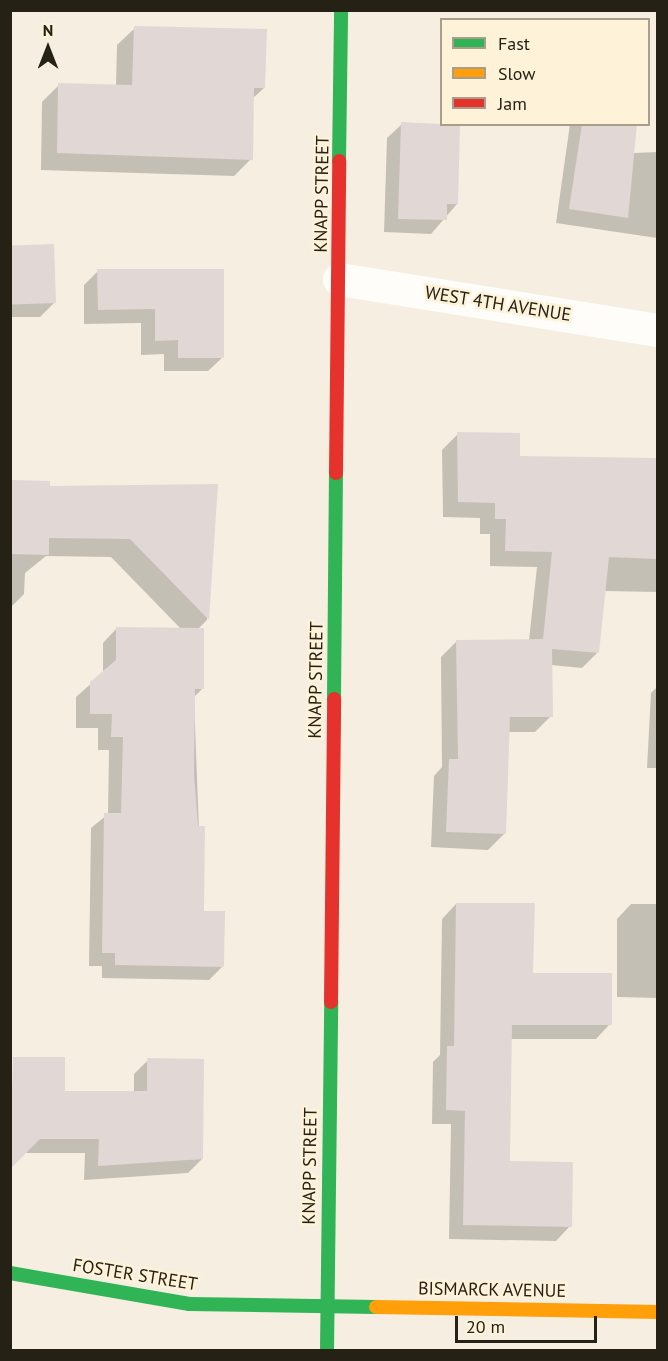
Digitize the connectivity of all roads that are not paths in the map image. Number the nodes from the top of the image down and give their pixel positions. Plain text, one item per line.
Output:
1 (341, 10) edge
2 (339, 279) junction
3 (657, 330) edge
4 (10, 1273) edge
5 (326, 1304) junction
6 (657, 1312) edge
7 (327, 1350) edge

1 - 2 street, KNAPP STREET
2 - 3 street, WEST 4TH AVENUE
2 - 5 street, KNAPP STREET
4 - 5 street, FOSTER STREET
5 - 6 street, BISMARCK AVENUE
5 - 7 street, KNAPP STREET

